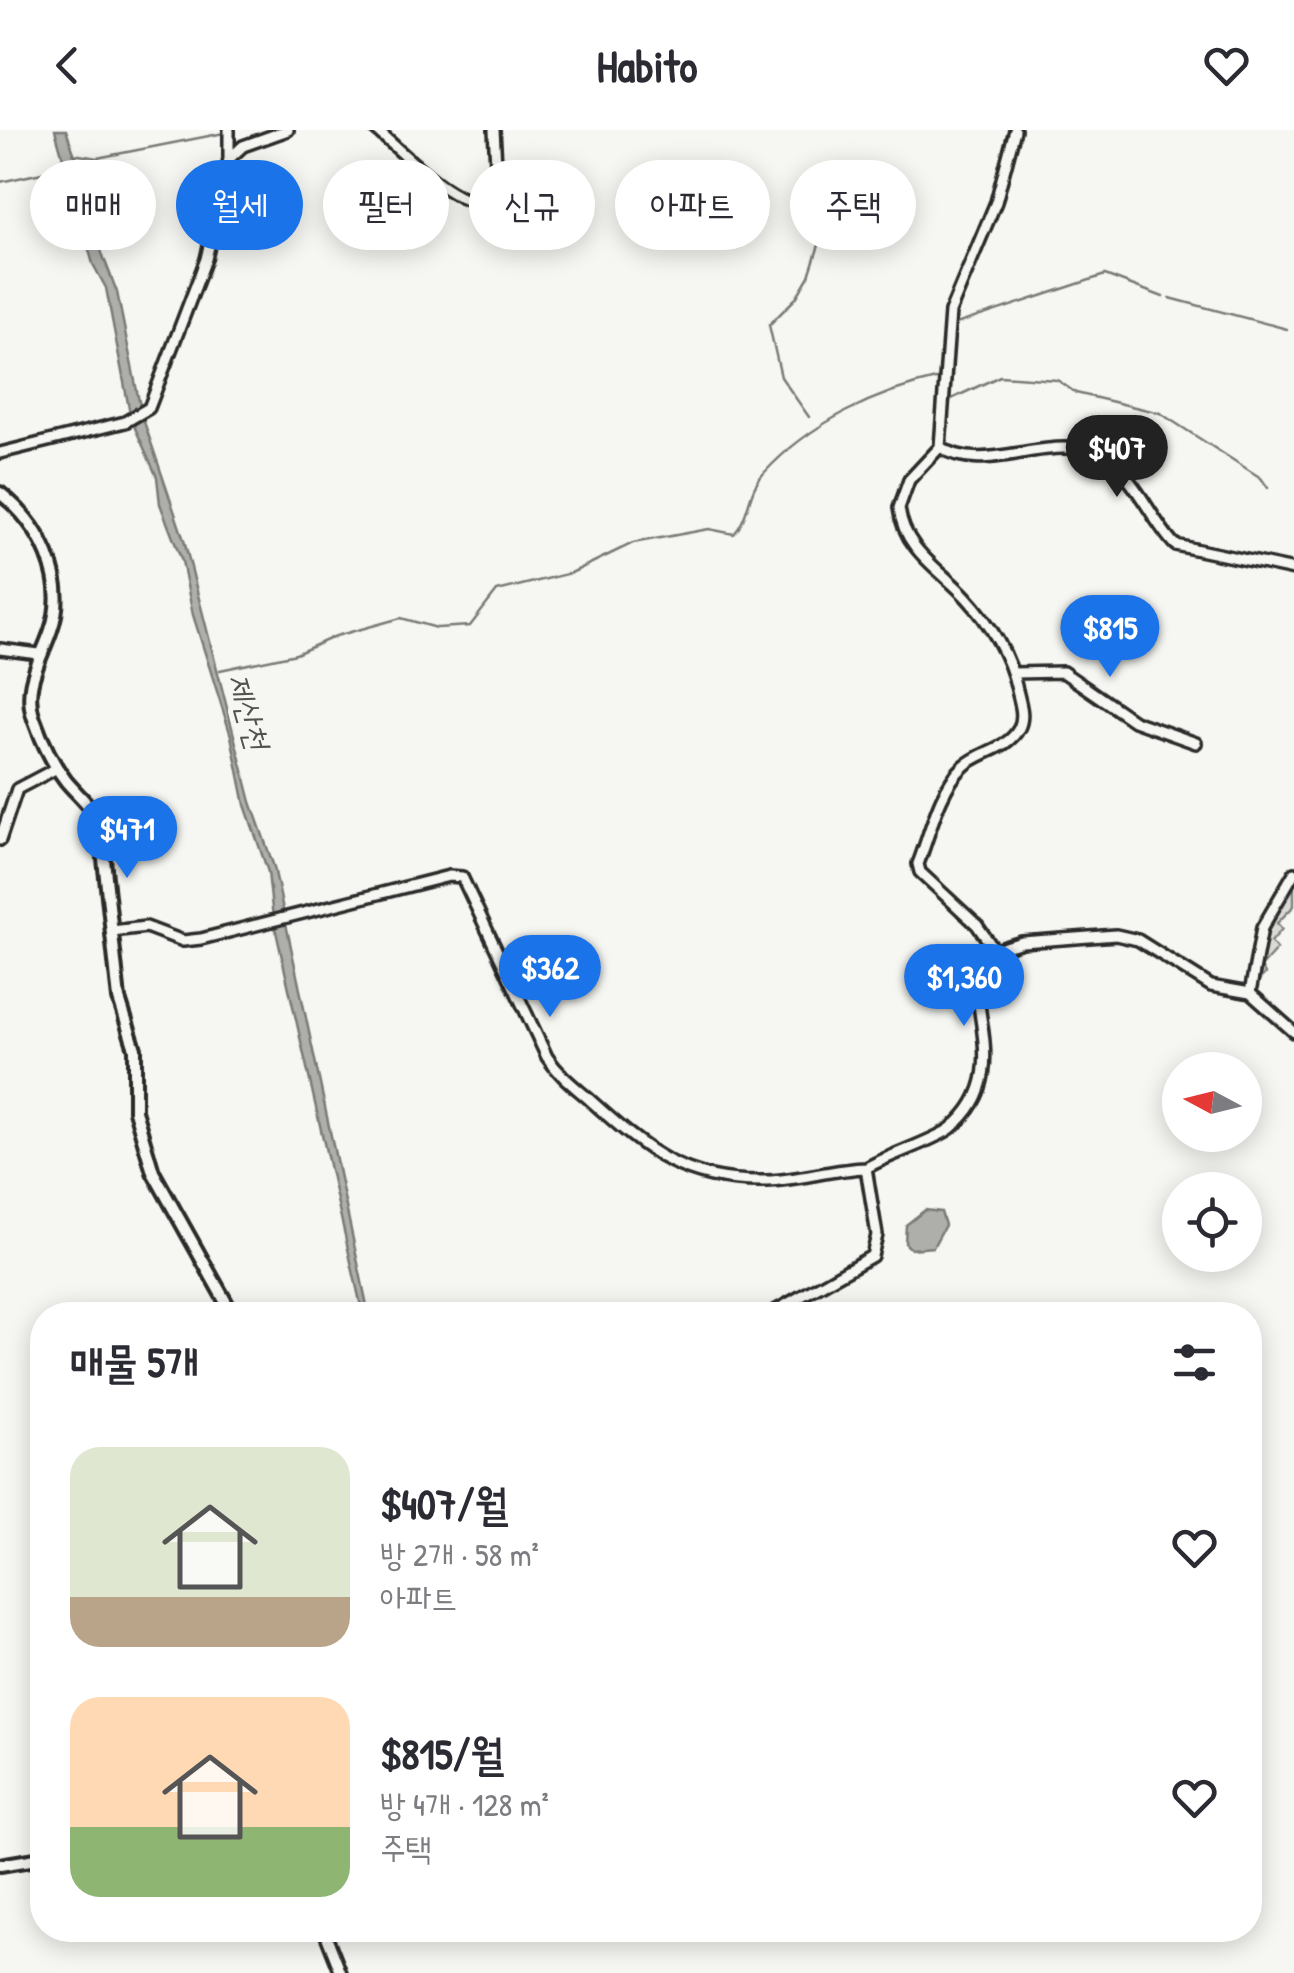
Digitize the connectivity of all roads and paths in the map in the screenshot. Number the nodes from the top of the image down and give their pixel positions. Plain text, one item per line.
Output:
1 (229, 130) edge
2 (288, 130) edge
3 (376, 130) edge
4 (494, 130) edge
5 (1015, 130) edge
6 (229, 159) junction
7 (940, 447) junction
8 (0, 452) edge
9 (0, 493) edge
10 (1294, 570) edge
11 (2, 645) edge
12 (39, 654) junction
13 (1013, 673) junction
14 (1196, 743) dead end
15 (57, 768) junction
16 (0, 840) edge
17 (1294, 873) edge
18 (112, 931) junction
19 (993, 948) junction
20 (1250, 994) junction
21 (1294, 1032) edge
22 (866, 1168) junction
23 (226, 1302) edge
24 (788, 1302) edge
25 (30, 1860) edge
26 (0, 1865) edge
27 (329, 1942) edge
28 (341, 1973) edge

1 - 6 street
2 - 6 street
3 - 4 street
5 - 7 street
6 - 8 street
7 - 10 street
7 - 13 street
9 - 12 street
11 - 12 street
12 - 15 street
13 - 14 street
13 - 19 street
15 - 16 street
15 - 18 street
17 - 20 street
18 - 22 street
18 - 23 street
19 - 20 street
19 - 22 street
20 - 21 street
22 - 24 street
25 - 26 street
27 - 28 street

